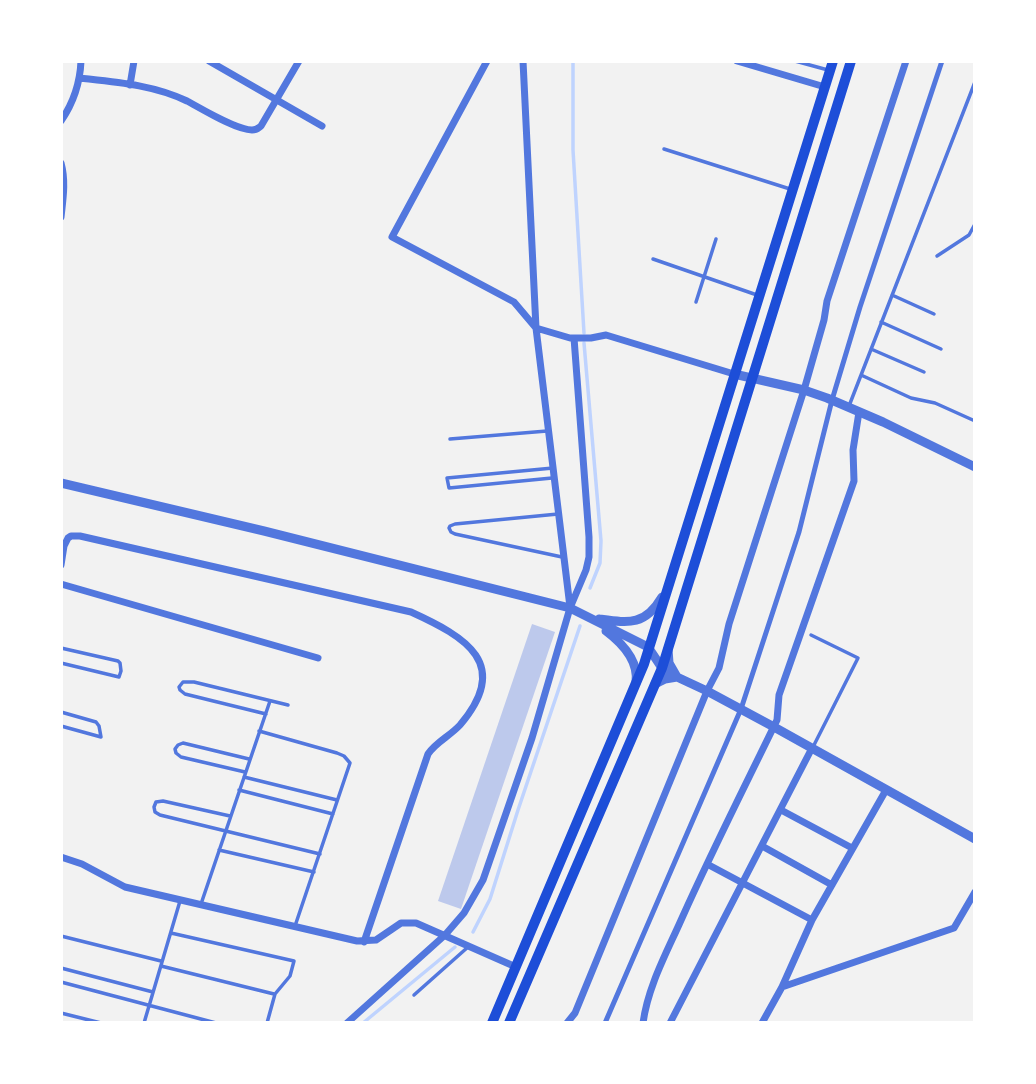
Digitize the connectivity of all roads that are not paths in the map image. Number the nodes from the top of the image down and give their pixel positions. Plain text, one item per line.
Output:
1 (81, 61) edge
2 (134, 61) edge
3 (209, 61) edge
4 (299, 61) edge
5 (487, 61) edge
6 (523, 61) edge
7 (737, 61) edge
8 (794, 61) edge
9 (851, 61) edge
10 (906, 61) edge
11 (942, 61) edge
12 (832, 66) edge
13 (80, 78) junction
14 (975, 82) edge
15 (130, 85) junction
16 (825, 87) junction
17 (276, 101) junction
18 (61, 121) edge
19 (322, 126) dead end
20 (664, 149) dead end
21 (61, 163) edge
22 (792, 190) junction
23 (61, 218) edge
24 (975, 224) edge
25 (716, 239) dead end
26 (937, 256) dead end
27 (653, 259) dead end
28 (704, 276) junction
29 (892, 295) junction
30 (759, 296) junction
31 (696, 302) dead end
32 (934, 314) dead end
33 (881, 322) junction
34 (536, 328) junction
35 (574, 338) junction
36 (871, 349) junction
37 (941, 349) dead end
38 (924, 372) dead end
39 (734, 374) junction
40 (861, 375) junction
41 (752, 378) junction
42 (804, 390) junction
43 (832, 400) junction
44 (848, 407) junction
45 (859, 412) junction
46 (975, 421) edge
47 (549, 431) junction
48 (450, 439) dead end
49 (975, 467) edge
50 (553, 468) junction
51 (555, 478) junction
52 (61, 483) edge
53 (559, 514) junction
54 (564, 557) junction
55 (61, 565) edge
56 (61, 584) edge
57 (667, 590) junction
58 (570, 608) junction
59 (591, 618) junction
60 (811, 635) dead end
61 (648, 647) junction
62 (668, 647) junction
63 (61, 648) edge
64 (318, 658) dead end
65 (61, 663) edge
66 (662, 668) junction
67 (677, 677) junction
68 (655, 684) junction
69 (635, 685) junction
70 (707, 691) junction
71 (270, 701) junction
72 (288, 705) dead end
73 (741, 709) junction
74 (61, 712) edge
75 (266, 713) junction
76 (61, 726) edge
77 (774, 727) junction
78 (259, 731) junction
79 (812, 748) junction
80 (249, 760) junction
81 (244, 775) junction
82 (886, 789) junction
83 (239, 790) junction
84 (338, 800) junction
85 (781, 810) junction
86 (333, 814) junction
87 (230, 816) junction
88 (225, 831) junction
89 (975, 839) edge
90 (762, 846) junction
91 (852, 848) junction
92 (219, 850) junction
93 (320, 854) junction
94 (61, 857) edge
95 (707, 864) junction
96 (314, 872) junction
97 (743, 882) junction
98 (832, 884) junction
99 (975, 892) edge
100 (181, 900) junction
101 (201, 904) junction
102 (812, 920) junction
103 (295, 927) junction
104 (171, 933) junction
105 (445, 935) junction
106 (61, 936) edge
107 (364, 942) junction
108 (470, 946) junction
109 (161, 963) junction
110 (516, 967) junction
111 (61, 968) edge
112 (61, 982) edge
113 (782, 987) junction
114 (153, 992) junction
115 (275, 994) junction
116 (415, 995) dead end
117 (149, 1006) junction
118 (61, 1013) edge
119 (101, 1023) edge
120 (144, 1023) edge
121 (216, 1023) edge
122 (267, 1023) edge
123 (347, 1023) edge
124 (492, 1023) edge
125 (509, 1023) edge
126 (567, 1023) edge
127 (605, 1023) edge
128 (643, 1023) edge
129 (670, 1023) edge
130 (762, 1023) edge

1 - 13 street
2 - 15 street
3 - 17 street
4 - 17 street
5 - 34 street
6 - 34 street
7 - 16 street
8 - 12 lane
9 - 41 main road
10 - 42 street
11 - 43 street
12 - 16 main road
13 - 15 street
13 - 18 street
14 - 29 lane
15 - 17 street
16 - 22 main road
17 - 19 street
20 - 22 lane
21 - 23 street
22 - 30 main road
24 - 26 lane
25 - 28 lane
27 - 28 lane
28 - 30 lane
28 - 31 lane
29 - 32 lane
29 - 33 lane
30 - 39 main road
33 - 36 lane
33 - 37 lane
34 - 35 street
34 - 47 street
35 - 39 street
35 - 58 street
36 - 38 lane
36 - 40 lane
39 - 41 street
39 - 57 main road
40 - 44 lane
40 - 46 lane
41 - 42 street
41 - 62 main road
42 - 43 street
42 - 70 street
43 - 44 street
43 - 73 street
44 - 45 street
45 - 49 street
45 - 77 street
47 - 48 lane
47 - 50 street
50 - 51 street
50 - 51 lane
51 - 53 street
52 - 58 street
53 - 54 street
53 - 54 lane
54 - 58 street
55 - 107 street
56 - 64 street
57 - 59 street
57 - 61 main road
58 - 59 street
58 - 105 street
59 - 61 street
59 - 69 street
60 - 79 lane
61 - 66 street
61 - 69 main road
62 - 66 main road
62 - 67 street
63 - 65 lane
66 - 67 street
66 - 68 main road
67 - 68 street
67 - 70 street
68 - 125 main road
69 - 110 main road
70 - 73 street
70 - 126 street
71 - 72 lane
71 - 75 lane
71 - 75 lane
73 - 77 street
73 - 127 street
74 - 76 lane
75 - 78 lane
77 - 79 street
77 - 95 street
78 - 80 lane
78 - 84 lane
79 - 82 street
79 - 85 street
80 - 81 lane
80 - 81 lane
81 - 83 lane
81 - 84 lane
82 - 89 street
82 - 91 street
83 - 86 lane
83 - 87 lane
84 - 86 lane
85 - 90 street
85 - 91 street
86 - 93 lane
87 - 88 lane
87 - 88 lane
88 - 92 lane
88 - 93 lane
90 - 97 street
90 - 98 street
91 - 98 street
92 - 96 lane
92 - 101 lane
93 - 96 lane
94 - 100 street
95 - 97 street
95 - 128 street
96 - 103 lane
97 - 102 street
97 - 129 street
98 - 102 street
99 - 113 street
100 - 101 street
100 - 104 lane
101 - 103 street
102 - 113 street
103 - 107 street
104 - 109 lane
104 - 115 lane
105 - 107 street
105 - 108 street
105 - 123 street
106 - 109 lane
108 - 110 street
108 - 116 lane
109 - 114 lane
109 - 115 lane
110 - 124 main road
111 - 114 lane
112 - 117 lane
113 - 130 street
114 - 117 lane
115 - 122 lane
117 - 120 lane
117 - 121 lane
118 - 119 lane

